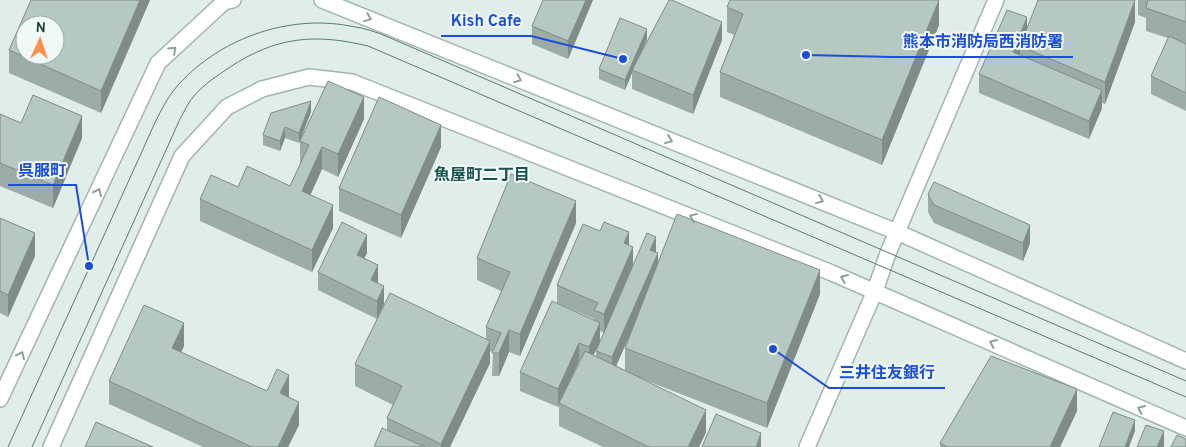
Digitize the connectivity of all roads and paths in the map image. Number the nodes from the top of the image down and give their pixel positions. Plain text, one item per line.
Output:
1 (227, 0) edge
2 (322, 0) edge
3 (996, 0) edge
4 (897, 232) junction
5 (875, 291) junction
6 (1186, 360) edge
7 (0, 399) edge
8 (1186, 428) edge
9 (51, 447) edge
10 (807, 447) edge

7 -> 1 street
2 -> 4 street
3 - 4 street
4 - 5 street
4 - 6 street
8 -> 5 street
5 -> 9 street
5 - 10 street

